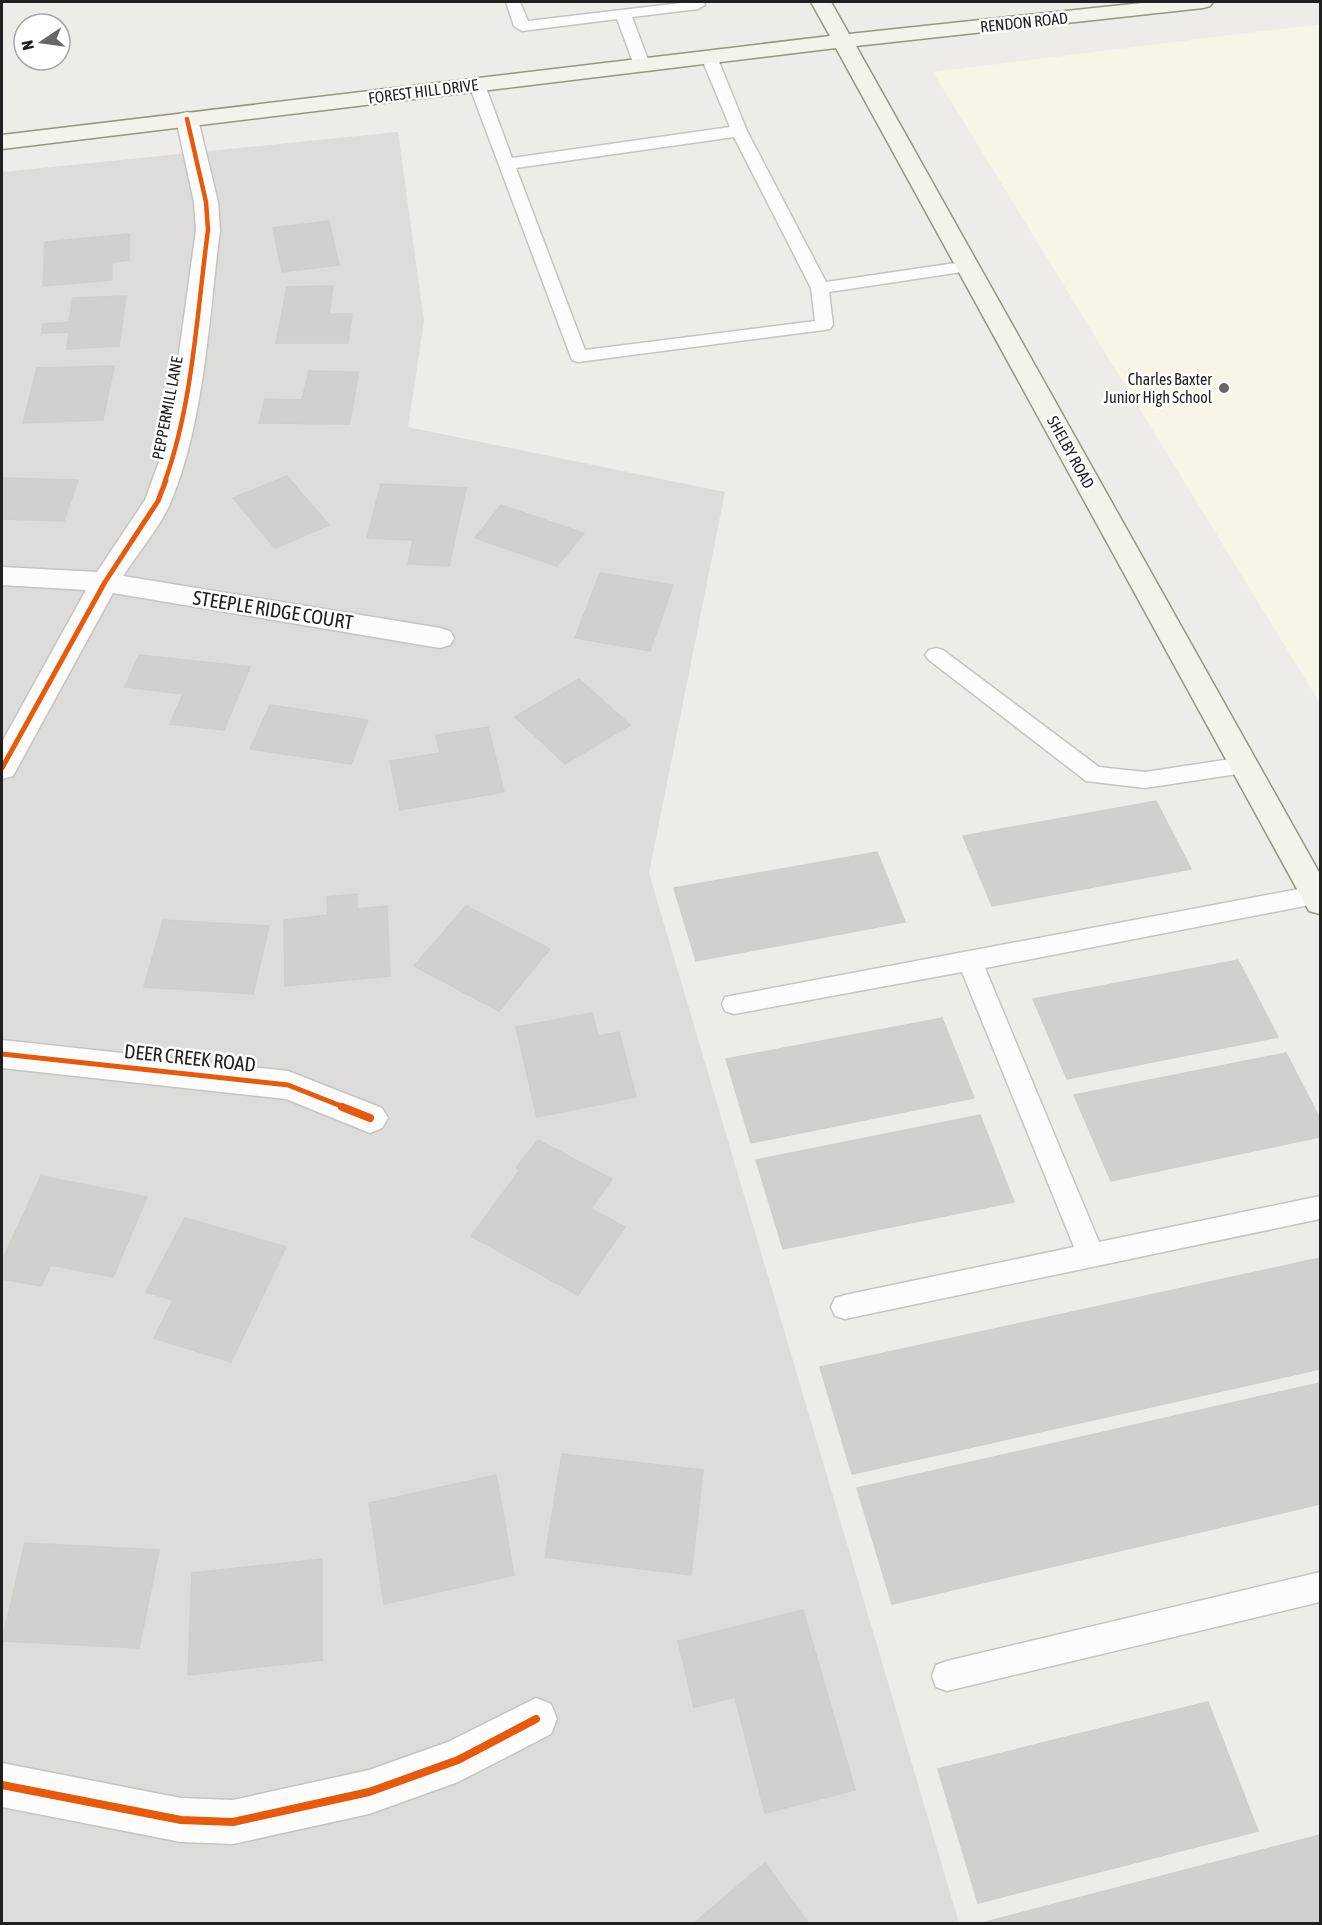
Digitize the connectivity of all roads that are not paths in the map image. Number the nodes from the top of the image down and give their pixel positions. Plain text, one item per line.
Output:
1 (513, 2) edge
2 (696, 2) edge
3 (821, 2) edge
4 (1203, 2) edge
5 (622, 14) junction
6 (844, 41) junction
7 (709, 57) junction
8 (642, 65) junction
9 (477, 85) junction
10 (187, 119) junction
11 (739, 131) junction
12 (2, 142) edge
13 (506, 164) junction
14 (969, 266) junction
15 (820, 288) junction
16 (2, 576) edge
17 (105, 582) junction
18 (440, 638) dead end
19 (936, 655) dead end
20 (1244, 765) junction
21 (2, 768) edge
22 (1319, 897) edge
23 (970, 961) junction
24 (734, 1004) dead end
25 (2, 1054) edge
26 (370, 1118) dead end
27 (1320, 1208) edge
28 (1091, 1256) junction
29 (845, 1307) dead end
30 (1320, 1587) edge
31 (947, 1676) dead end
32 (536, 1719) dead end
33 (2, 1785) edge

1 - 5 lane
2 - 5 lane
3 - 6 main road, SHELBY ROAD
4 - 6 main road, RENDON ROAD
5 - 8 lane
6 - 7 main road, FOREST HILL DRIVE
6 - 14 main road, SHELBY ROAD
7 - 8 main road, FOREST HILL DRIVE
7 - 11 lane
8 - 9 main road, FOREST HILL DRIVE
9 - 10 main road, FOREST HILL DRIVE
9 - 13 lane
10 - 12 main road, FOREST HILL DRIVE
10 - 17 street, PEPPERMILL LANE
11 - 13 lane
11 - 15 lane
13 - 15 lane
14 - 15 lane
14 - 20 main road, SHELBY ROAD
16 - 17 street, STEEPLE RIDGE COURT
17 - 18 street, STEEPLE RIDGE COURT
17 - 21 street, PEPPERMILL LANE
19 - 20 lane
20 - 22 main road, SHELBY ROAD
22 - 23 lane
23 - 24 lane
23 - 28 lane
25 - 26 street, DEER CREEK ROAD
27 - 28 lane
28 - 29 lane
30 - 31 lane
32 - 33 street

